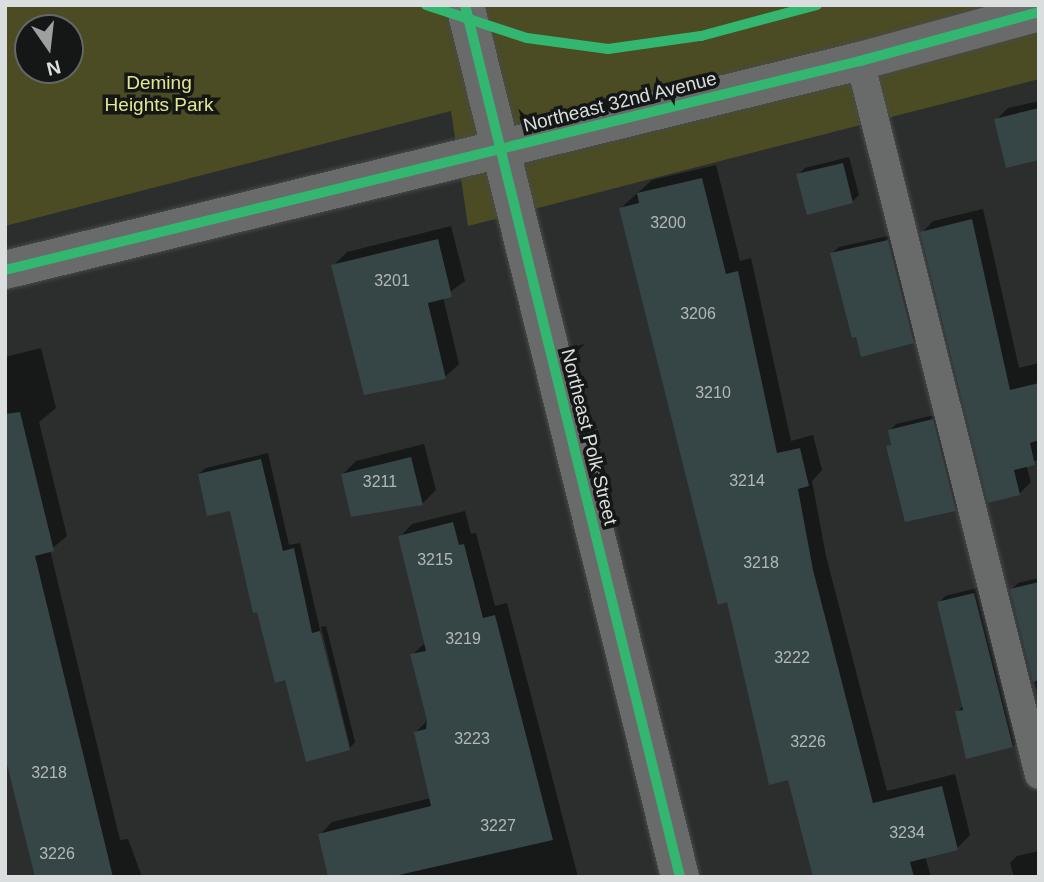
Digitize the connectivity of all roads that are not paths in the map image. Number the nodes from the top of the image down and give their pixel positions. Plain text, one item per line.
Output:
1 (465, 5) edge
2 (1039, 12) edge
3 (860, 61) junction
4 (500, 151) junction
5 (5, 271) edge
6 (1039, 775) edge
7 (680, 877) edge

1 - 4 street, Northeast Polk Street
2 - 3 street, Northeast 32nd Avenue
3 - 4 street, Northeast 32nd Avenue
3 - 6 lane
4 - 5 street, Northeast 32nd Avenue
4 - 7 street, Northeast Polk Street

